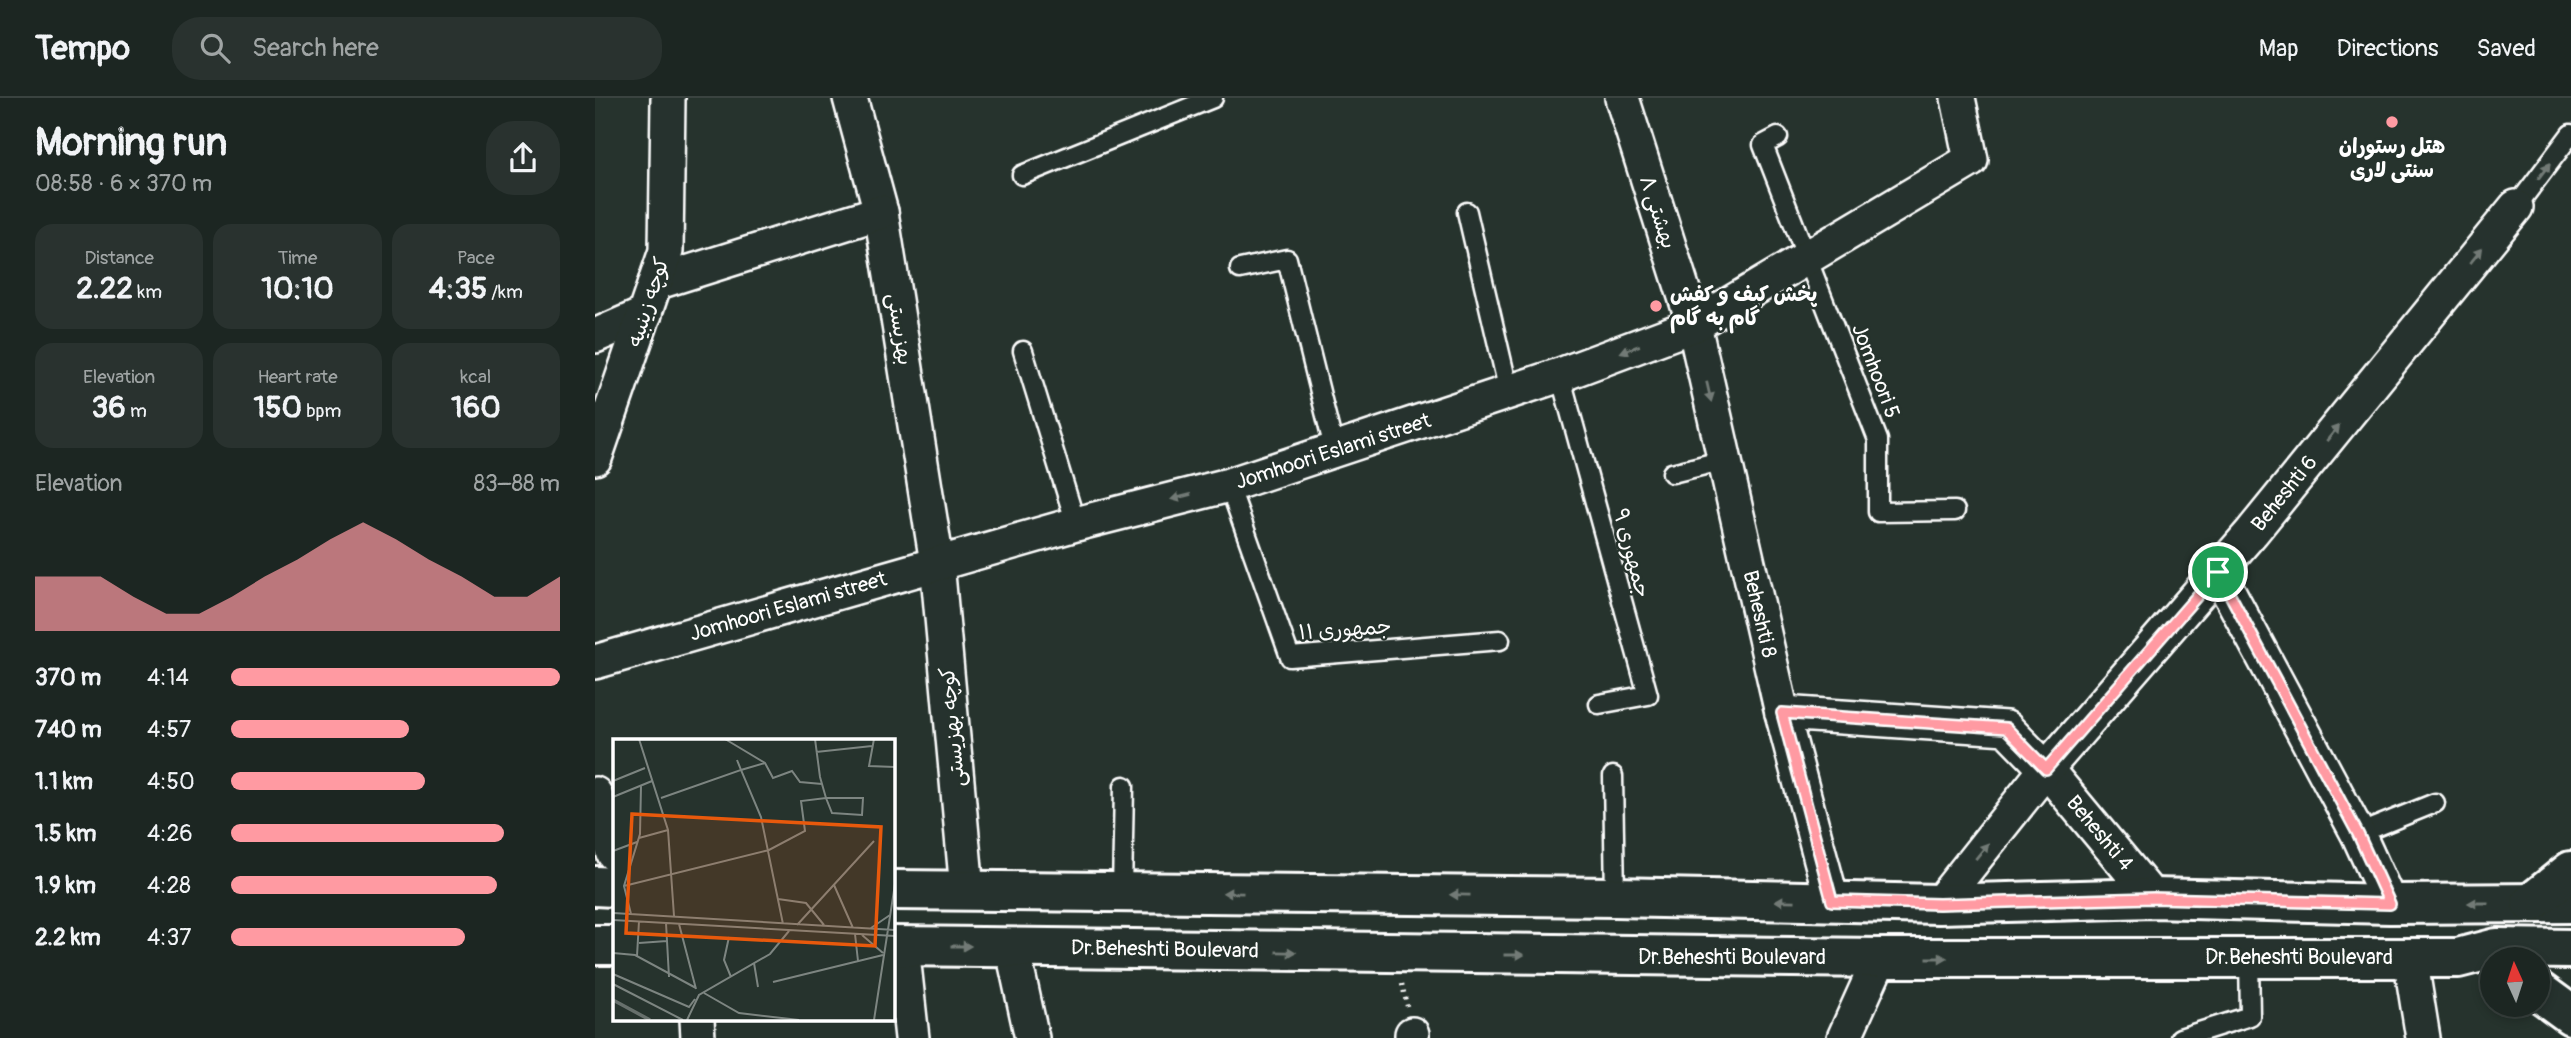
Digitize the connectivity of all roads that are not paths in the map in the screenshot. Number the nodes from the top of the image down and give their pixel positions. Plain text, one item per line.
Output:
1 (668, 98) edge
2 (850, 98) edge
3 (1213, 98) edge
4 (1622, 98) edge
5 (1958, 98) edge
6 (2571, 134) edge
7 (1777, 137) dead end
8 (1022, 175) dead end
9 (2516, 207) joint
10 (881, 212) junction
11 (1467, 212) dead end
12 (1808, 259) junction
13 (1240, 269) dead end
14 (650, 298) junction
15 (1694, 325) junction
16 (595, 336) edge
17 (1023, 351) dead end
18 (1560, 375) junction
19 (1509, 392) junction
20 (1335, 452) junction
21 (595, 458) edge
22 (1725, 460) junction
23 (1672, 473) dead end
24 (1229, 485) junction
25 (1955, 511) dead end
26 (1076, 524) junction
27 (937, 563) junction
28 (2218, 572) junction
29 (1500, 640) dead end
30 (595, 662) edge
31 (1598, 704) dead end
32 (1782, 713) junction
33 (2046, 769) junction
34 (1613, 776) dead end
35 (1124, 786) dead end
36 (595, 794) edge
37 (2435, 803) dead end
38 (2358, 834) junction
39 (613, 851) edge
40 (2571, 871) edge
41 (595, 886) edge
42 (613, 887) edge
43 (894, 890) edge
44 (967, 890) junction
45 (1122, 892) junction
46 (1397, 895) junction
47 (1615, 897) junction
48 (2153, 898) junction
49 (1832, 901) junction
50 (2531, 903) junction
51 (2571, 903) edge
52 (1939, 904) junction
53 (2390, 904) junction
54 (595, 945) edge
55 (613, 945) edge
56 (897, 946) edge
57 (1012, 946) junction
58 (2571, 949) edge
59 (1396, 954) junction
60 (2249, 957) junction
61 (2398, 957) junction
62 (1879, 958) junction
63 (2475, 965) edge
64 (2550, 1000) edge
65 (2571, 1016) edge
66 (698, 1020) edge
67 (698, 1038) edge
68 (912, 1038) edge
69 (1032, 1038) edge
70 (1844, 1038) edge
71 (2180, 1038) edge
72 (2423, 1038) edge

1 - 14 street, کوچه زینبیه
2 - 10 street, بهزیستی
3 - 8 lane
4 - 15 street, بهشتی ۸
5 - 12 street, Jomhoori Eslami street
9 -> 6 lane
7 - 12 lane
28 -> 9 street, Beheshti 6
10 - 14 street
10 - 27 street, بهزیستی
11 - 19 lane
12 - 15 street, Jomhoori Eslami street
12 - 25 lane, Jomhoori 5
13 - 20 lane
14 - 16 street
14 - 21 street, کوچه زینبیه
15 -> 18 street, Jomhoori Eslami street
15 -> 22 street, Beheshti 8
17 - 26 lane
18 - 19 street, Jomhoori Eslami street
18 - 31 lane, جمهوری ۹
19 - 20 street, Jomhoori Eslami street
20 - 24 street, Jomhoori Eslami street
22 - 23 lane
22 - 32 street, Beheshti 8
24 -> 26 street, Jomhoori Eslami street
24 - 29 lane, جمهوری ۱۱
26 - 27 street, Jomhoori Eslami street
27 - 30 street, Jomhoori Eslami street
27 - 44 street, کوچه بهزیستی
28 - 33 street, Beheshti 6
28 - 38 street
32 - 33 street, Beheshti 4
32 - 49 street, Beheshti 8
33 - 48 street, Beheshti 4
52 -> 33 street, Beheshti 6
34 - 47 lane
35 - 45 lane
36 - 39 street
37 - 38 lane
38 - 53 street
40 - 50 main road
41 - 42 main road
43 - 44 main road
44 - 45 main road
46 -> 45 main road
47 -> 46 main road
46 - 59 main road
49 -> 47 main road
48 - 52 main road
48 - 53 main road
49 - 52 main road
50 - 51 main road
50 -> 53 main road
53 - 61 main road
54 - 55 main road
56 -> 57 main road, Dr.Beheshti Boulevard
56 - 68 street
57 -> 59 main road, Dr.Beheshti Boulevard
57 - 69 street
58 - 63 main road, Dr.Beheshti Boulevard
59 -> 62 main road, Dr.Beheshti Boulevard
60 - 61 main road, Dr.Beheshti Boulevard
62 -> 60 main road, Dr.Beheshti Boulevard
60 - 71 lane
61 - 63 main road, Dr.Beheshti Boulevard
61 - 72 street
62 - 70 street
64 - 65 main road
66 - 67 street

